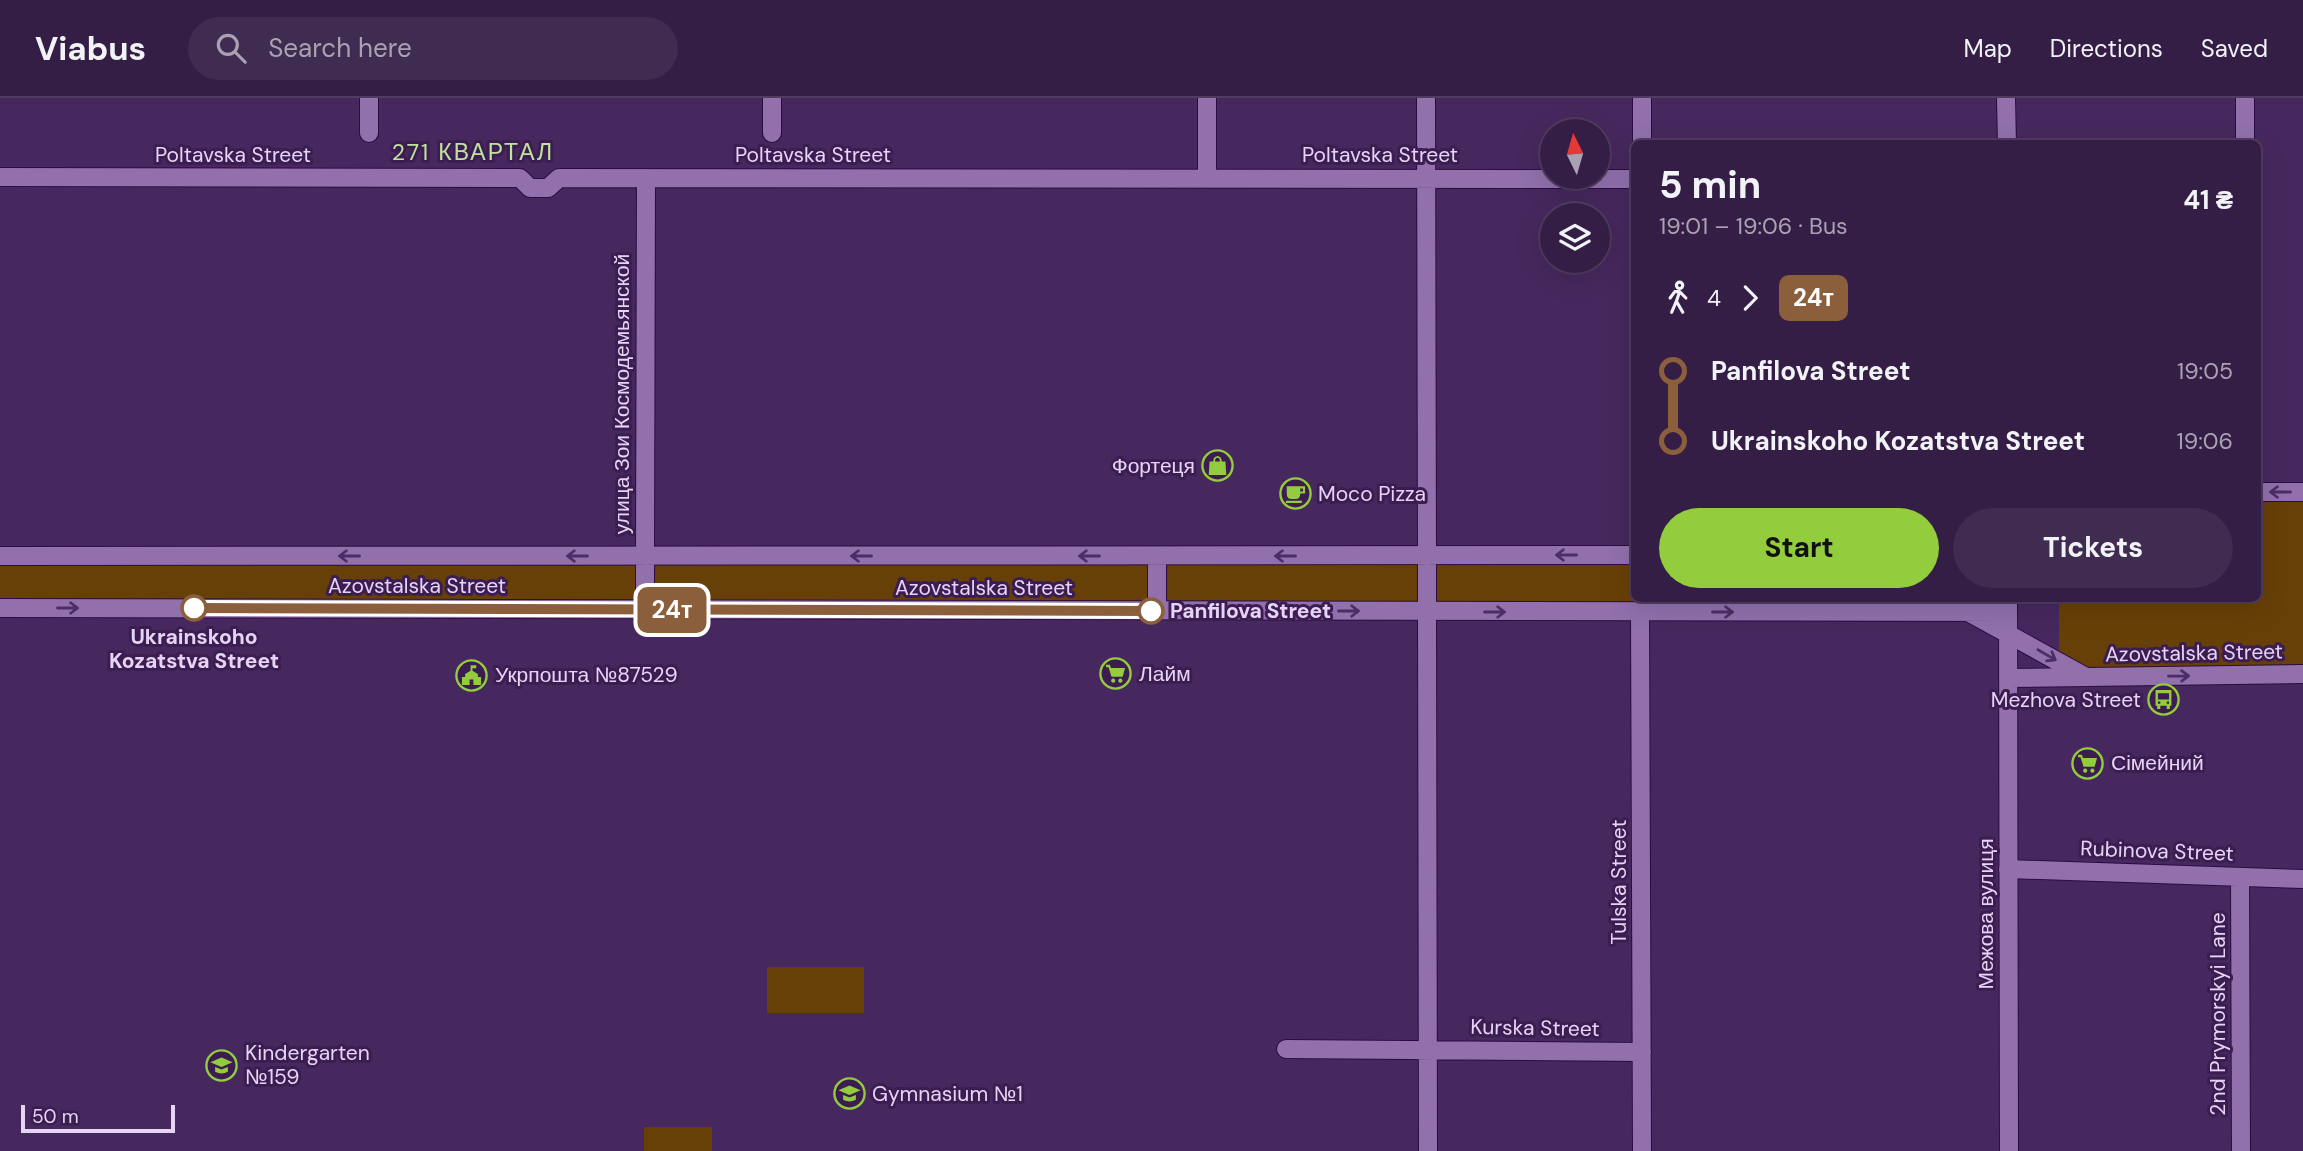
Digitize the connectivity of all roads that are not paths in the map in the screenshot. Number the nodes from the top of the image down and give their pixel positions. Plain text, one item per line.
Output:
1 (369, 98) edge
2 (772, 98) edge
3 (1207, 98) edge
4 (1426, 98) edge
5 (1642, 98) edge
6 (2007, 98) edge
7 (2245, 98) edge
8 (369, 133) dead end
9 (772, 133) dead end
10 (1642, 140) edge
11 (2007, 140) edge
12 (2245, 140) edge
13 (0, 177) edge
14 (646, 178) junction
15 (1207, 178) junction
16 (1426, 178) junction
17 (1631, 179) edge
18 (2261, 492) edge
19 (2303, 492) edge
20 (1427, 555) junction
21 (1631, 555) edge
22 (0, 556) edge
23 (645, 556) junction
24 (1157, 556) junction
25 (2008, 605) edge
26 (0, 608) edge
27 (645, 609) junction
28 (1157, 611) junction
29 (1427, 612) junction
30 (1640, 612) junction
31 (1968, 612) junction
32 (2008, 632) junction
33 (2303, 674) edge
34 (2008, 677) junction
35 (2086, 677) junction
36 (2008, 869) junction
37 (2240, 877) junction
38 (2303, 879) edge
39 (1286, 1049) dead end
40 (1427, 1050) junction
41 (1642, 1052) junction
42 (1428, 1151) edge
43 (1642, 1151) edge
44 (2009, 1151) edge
45 (2241, 1151) edge

1 - 8 street
2 - 9 street
3 - 15 street
4 - 16 street
5 - 10 street
6 - 11 street
7 - 12 street
13 - 14 street, Poltavska Street
14 - 15 street, Poltavska Street
14 - 23 street, улица Зои Космодемьянской
15 - 16 street, Poltavska Street
16 - 17 street, Poltavska Street
16 - 20 street
19 -> 18 street
21 -> 20 street, Azovstalska Street
20 -> 24 street, Azovstalska Street
20 - 29 street
23 -> 22 street, Azovstalska Street
24 -> 23 street, Azovstalska Street
23 - 27 street, улица Зои Космодемьянской
24 - 28 street
25 - 31 street, Azovstalska Street
25 - 32 street
26 -> 27 street, Azovstalska Street
27 - 28 street, Azovstalska Street
28 -> 29 street, Azovstalska Street
29 -> 30 street, Azovstalska Street
29 - 40 street
30 -> 31 street, Azovstalska Street
30 - 41 street, Tulska Street
31 - 32 street, Azovstalska Street
32 - 34 street
32 -> 35 street, Azovstalska Street
35 -> 33 street, Azovstalska Street
34 - 35 street, Azovstalska Street
34 - 36 street, Межова вулиця
36 - 37 street, Rubinova Street
36 - 44 street, Межова вулиця
37 - 38 street, Rubinova Street
37 - 45 street, 2nd Prymorskyi Lane
39 - 40 street, Kurska Street
40 - 41 street, Kurska Street
40 - 42 street
41 - 43 street, Tulska Street

